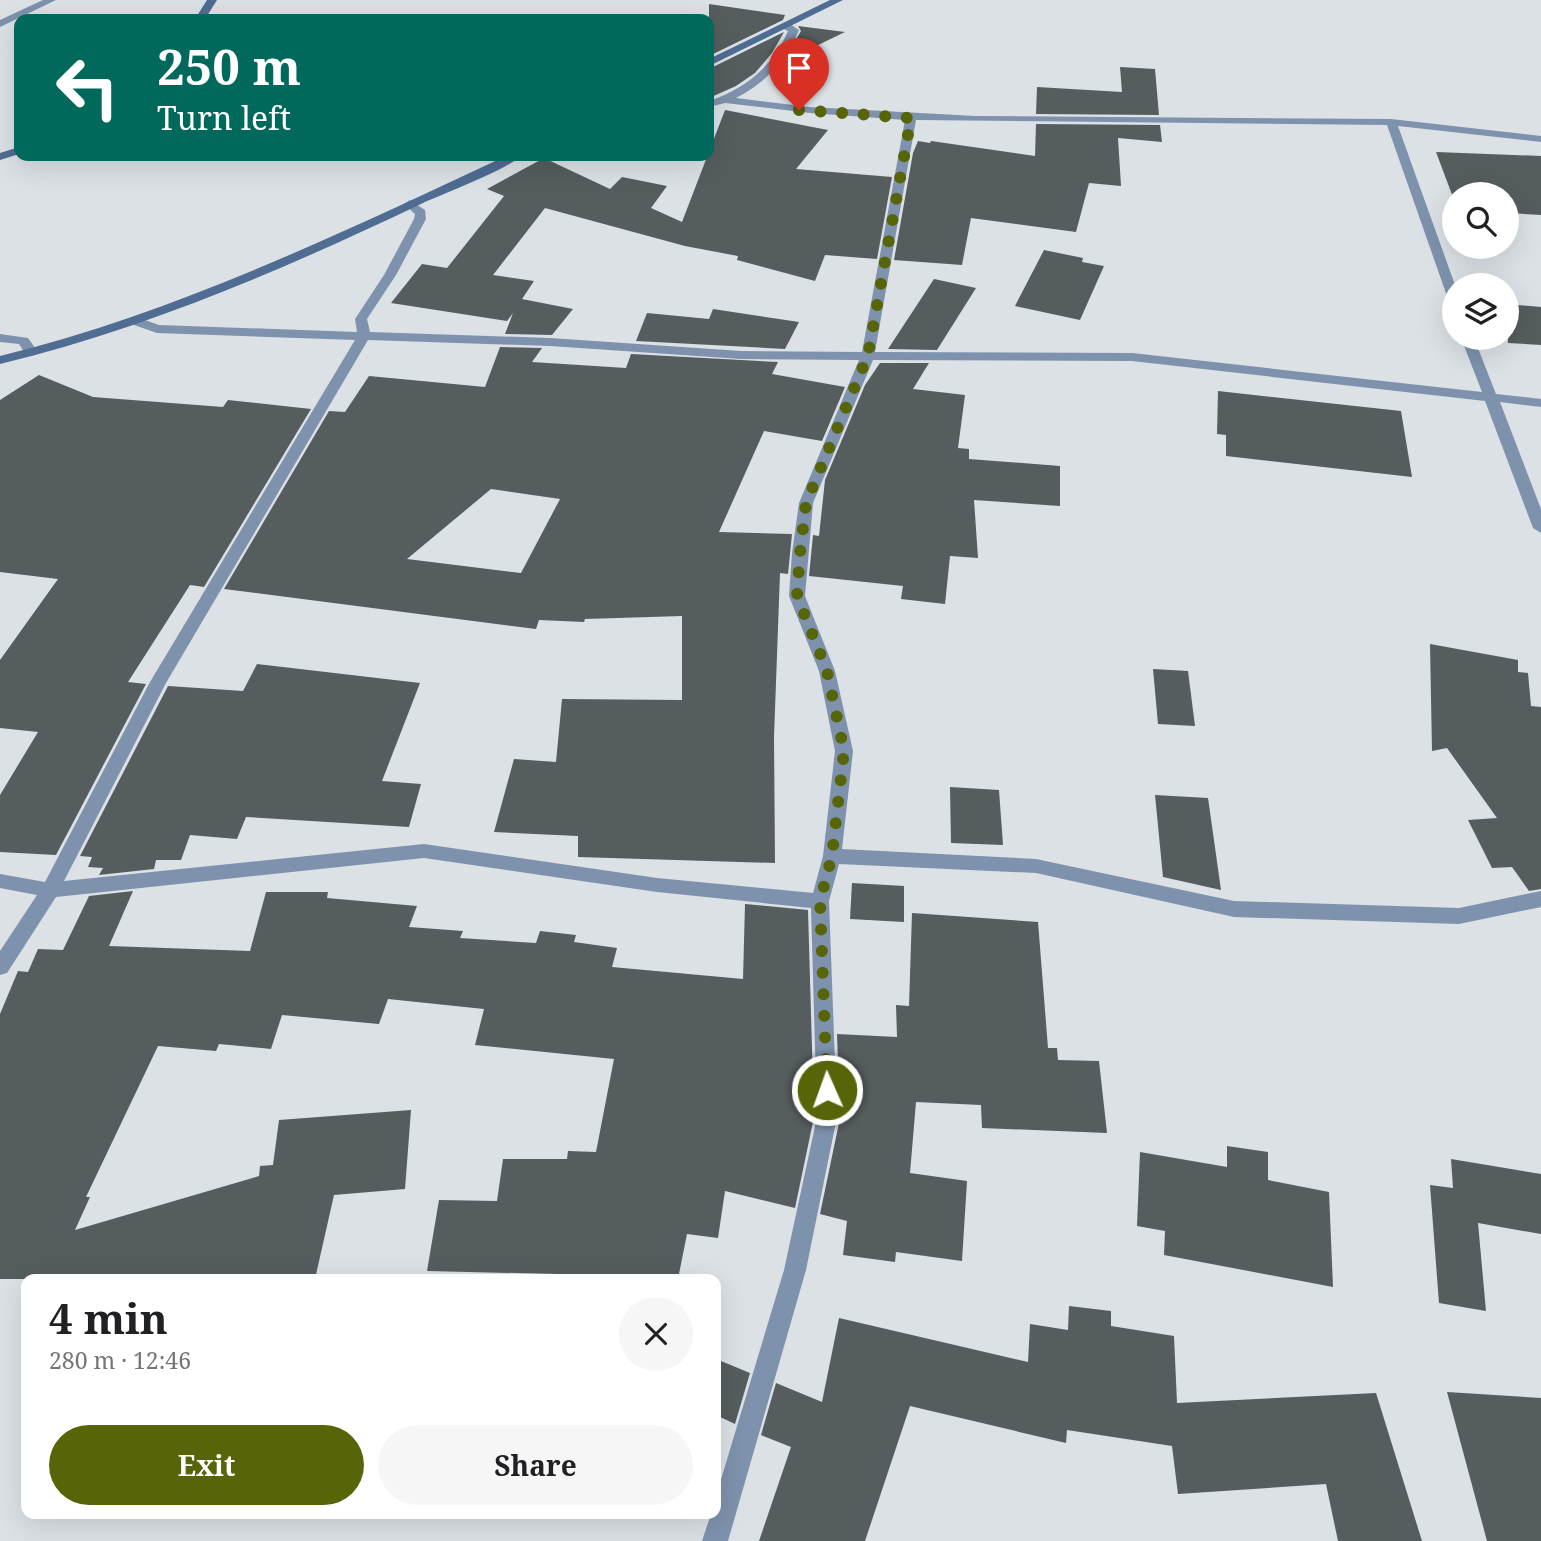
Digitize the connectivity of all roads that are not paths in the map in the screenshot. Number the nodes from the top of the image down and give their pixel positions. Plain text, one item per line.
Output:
1 (51, 0) edge
2 (838, 0) edge
3 (21, 14) edge
4 (786, 26) junction
5 (714, 62) edge
6 (728, 100) junction
7 (714, 103) edge
8 (911, 118) junction
9 (1391, 122) junction
10 (1541, 139) edge
11 (504, 161) edge
12 (410, 204) junction
13 (1445, 273) edge
14 (139, 321) junction
15 (364, 336) junction
16 (0, 338) edge
17 (1473, 350) edge
18 (32, 352) junction
19 (868, 355) junction
20 (0, 359) edge
21 (1491, 396) junction
22 (1541, 403) edge
23 (1541, 528) edge
24 (832, 856) junction
25 (0, 881) edge
26 (50, 890) junction
27 (1541, 899) edge
28 (820, 901) junction
29 (0, 967) edge
30 (715, 1541) edge

1 - 3 street
2 - 4 street
4 - 5 street
4 - 6 street
6 - 7 street
6 - 8 street
8 - 9 street
8 - 19 street
9 - 10 street
9 - 13 street
11 - 12 street
12 - 14 street
12 - 15 street
14 - 15 street
14 - 18 street
15 - 19 street
15 - 26 street
16 - 18 street
17 - 21 street
18 - 20 street
19 - 21 street
19 - 24 street
21 - 22 street
21 - 23 street
24 - 27 street
24 - 28 street
25 - 26 street
26 - 28 street
26 - 29 street
28 - 30 street

